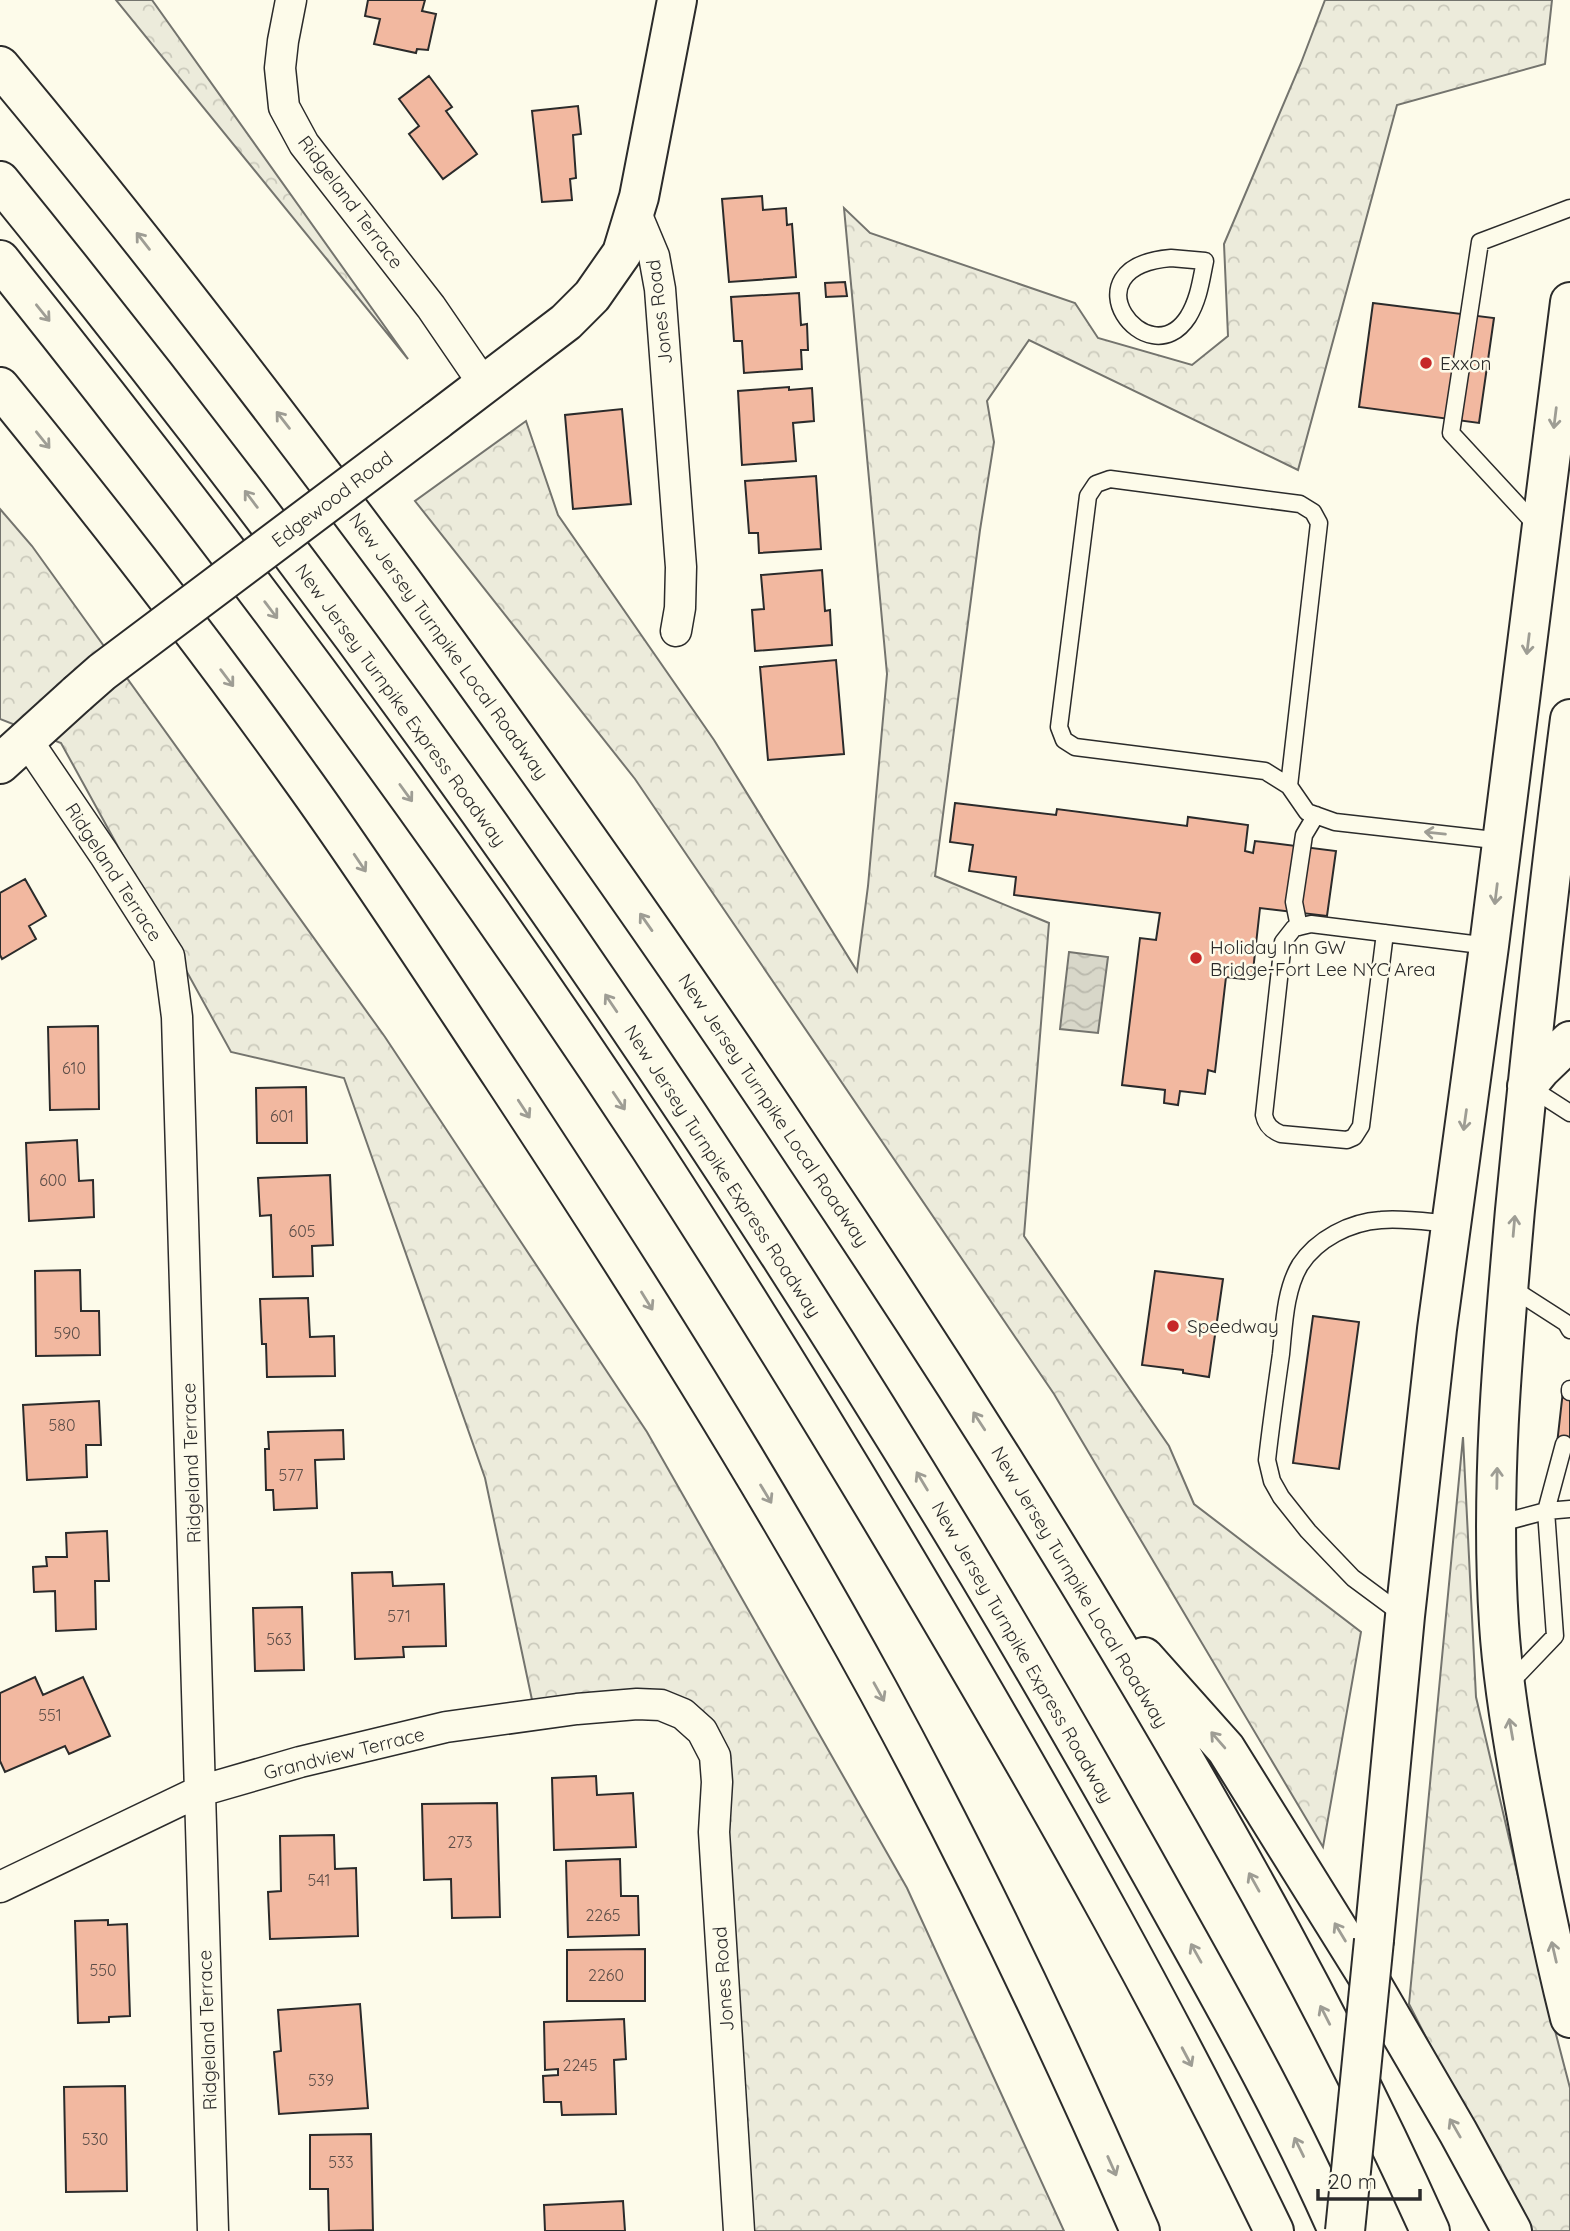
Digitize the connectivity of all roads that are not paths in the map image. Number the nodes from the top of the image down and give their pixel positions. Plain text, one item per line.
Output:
1 (291, 0) edge
2 (677, 0) edge
3 (0, 66) edge
4 (0, 181) edge
5 (1570, 208) edge
6 (636, 213) junction
7 (0, 260) edge
8 (1205, 261) joint
9 (1570, 302) edge
10 (484, 383) junction
11 (0, 387) edge
12 (1541, 530) junction
13 (676, 631) dead end
14 (1570, 719) edge
15 (13, 752) edge
16 (1289, 786) junction
17 (1316, 815) junction
18 (1503, 841) junction
19 (1561, 864) edge
20 (1299, 927) junction
21 (1570, 928) edge
22 (1385, 933) junction
23 (1489, 946) junction
24 (1570, 1041) edge
25 (1527, 1086) junction
26 (1570, 1113) edge
27 (1451, 1224) junction
28 (1508, 1286) junction
29 (1570, 1330) edge
30 (1564, 1444) dead end
31 (1570, 1509) edge
32 (1546, 1511) junction
33 (1496, 1525) junction
34 (1079, 1583) junction
35 (1405, 1616) junction
36 (1505, 1689) junction
37 (702, 1731) joint
38 (200, 1791) junction
39 (0, 1887) edge
40 (1570, 2018) edge
41 (213, 2231) edge
42 (739, 2231) edge
43 (1140, 2231) edge
44 (1274, 2231) edge
45 (1338, 2231) edge
46 (1345, 2231) edge
47 (1430, 2231) edge
48 (1511, 2231) edge

1 - 10 street, Ridgeland Terrace
2 - 6 main road
34 -> 3 main road, New Jersey Turnpike Local Roadway
45 -> 4 main road, New Jersey Turnpike Express Roadway
5 - 12 lane
6 - 10 main road, Edgewood Road
6 - 13 street, Jones Road
7 -> 44 main road
8 - 8 lane
9 -> 12 main road
10 - 15 main road, Edgewood Road, bridge
11 -> 43 main road
12 -> 18 main road
14 - 19 main road
15 - 38 street, Ridgeland Terrace
16 - 16 lane
16 - 17 lane
18 -> 17 lane
17 - 20 lane
18 -> 23 main road
19 - 21 main road
19 - 25 main road
20 - 22 lane
20 - 22 lane
22 - 23 lane
23 -> 27 main road
24 - 25 main road
25 - 26 lane
28 -> 25 main road
27 - 35 main road
27 - 35 lane
28 - 29 lane
33 -> 28 main road
30 - 32 lane
31 - 32 lane
32 - 33 lane
32 - 36 lane
33 - 36 main road
47 -> 34 main road, New Jersey Turnpike Local Roadway
48 -> 34 main road
35 - 46 main road, bridge
40 -> 36 main road
37 - 38 street, Grandview Terrace
37 - 42 street, Jones Road
38 - 39 street, Grandview Terrace
38 - 41 street, Ridgeland Terrace

